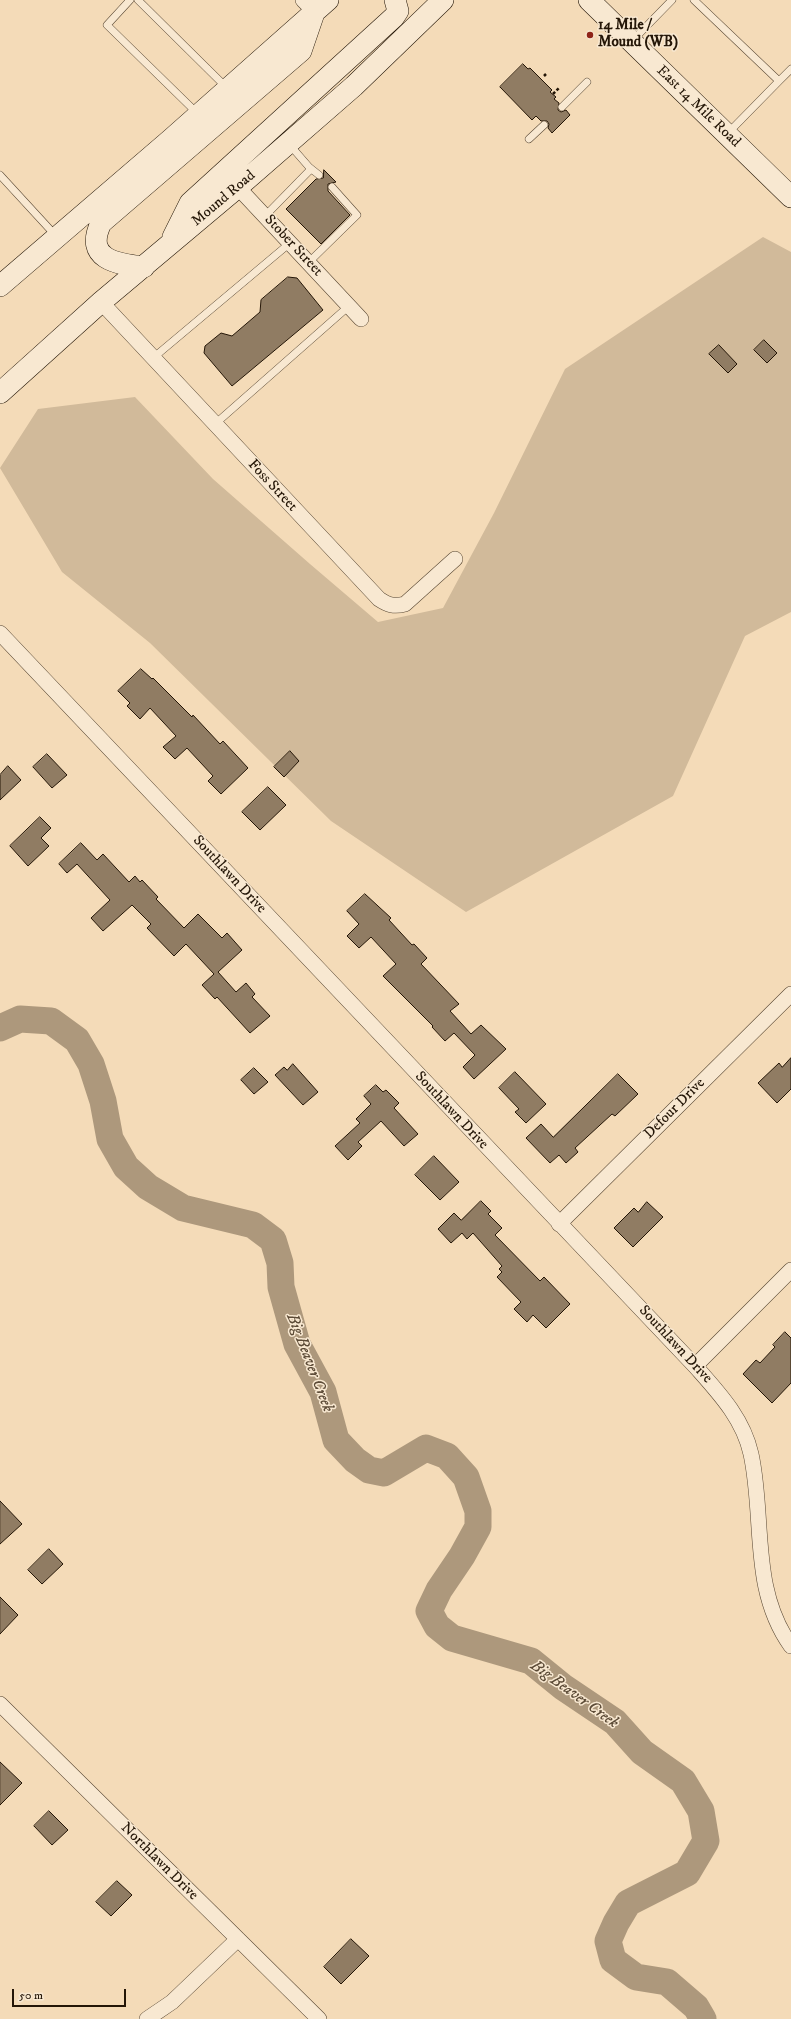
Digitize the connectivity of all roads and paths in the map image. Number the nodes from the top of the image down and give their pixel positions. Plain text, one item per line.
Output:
1 (130, 0) edge
2 (138, 0) edge
3 (396, 0) edge
4 (443, 0) edge
5 (672, 0) edge
6 (694, 0) edge
7 (592, 1) edge
8 (315, 4) edge
9 (632, 42) junction
10 (791, 69) edge
11 (779, 81) junction
12 (587, 82) dead end
13 (560, 87) dead end
14 (553, 94) dead end
15 (234, 96) junction
16 (562, 107) dead end
17 (205, 121) junction
18 (544, 125) dead end
19 (727, 135) junction
20 (529, 140) dead end
21 (289, 143) junction
22 (311, 169) junction
23 (0, 175) edge
24 (319, 175) dead end
25 (231, 180) junction
26 (332, 187) dead end
27 (791, 197) edge
28 (265, 216) junction
29 (56, 236) junction
30 (290, 243) junction
31 (308, 263) junction
32 (144, 266) junction
33 (0, 286) edge
34 (101, 302) junction
35 (349, 306) junction
36 (361, 319) dead end
37 (153, 358) junction
38 (0, 393) edge
39 (215, 424) junction
40 (455, 559) dead end
41 (0, 633) edge
42 (791, 994) edge
43 (559, 1224) junction
44 (791, 1270) edge
45 (694, 1366) junction
46 (791, 1646) edge
47 (0, 1704) edge
48 (238, 1940) junction
49 (147, 2019) edge
50 (319, 2019) edge

1 - 17 lane
2 - 15 lane
3 - 25 main road
4 - 21 main road, Mound Road
5 - 9 lane
6 - 11 lane
7 - 9 main road, East 14 Mile Road
8 - 15 main road
9 - 19 main road, East 14 Mile Road
10 - 11 lane
11 - 19 lane
12 - 16 lane
13 - 14 path
15 - 17 main road
17 - 29 main road
17 - 32 main road
18 - 20 lane
19 - 27 main road, East 14 Mile Road
21 - 22 lane
21 - 25 main road, Mound Road
22 - 24 lane
22 - 28 lane
23 - 29 lane
25 - 28 street, Stober Street
25 - 32 main road, Mound Road
26 - 31 lane
28 - 30 street, Stober Street
29 - 33 main road
30 - 31 street, Stober Street
30 - 37 lane
31 - 35 street, Stober Street
32 - 34 main road, Mound Road
34 - 37 street, Foss Street
34 - 38 main road, Mound Road
35 - 36 street, Stober Street
35 - 39 lane
37 - 39 street, Foss Street
39 - 40 street, Foss Street
41 - 43 street, Southlawn Drive
42 - 43 street, Defour Drive
43 - 45 street, Southlawn Drive
44 - 45 street
45 - 46 street, Southlawn Drive
47 - 48 street, Northlawn Drive
48 - 49 street
48 - 50 street, Northlawn Drive

